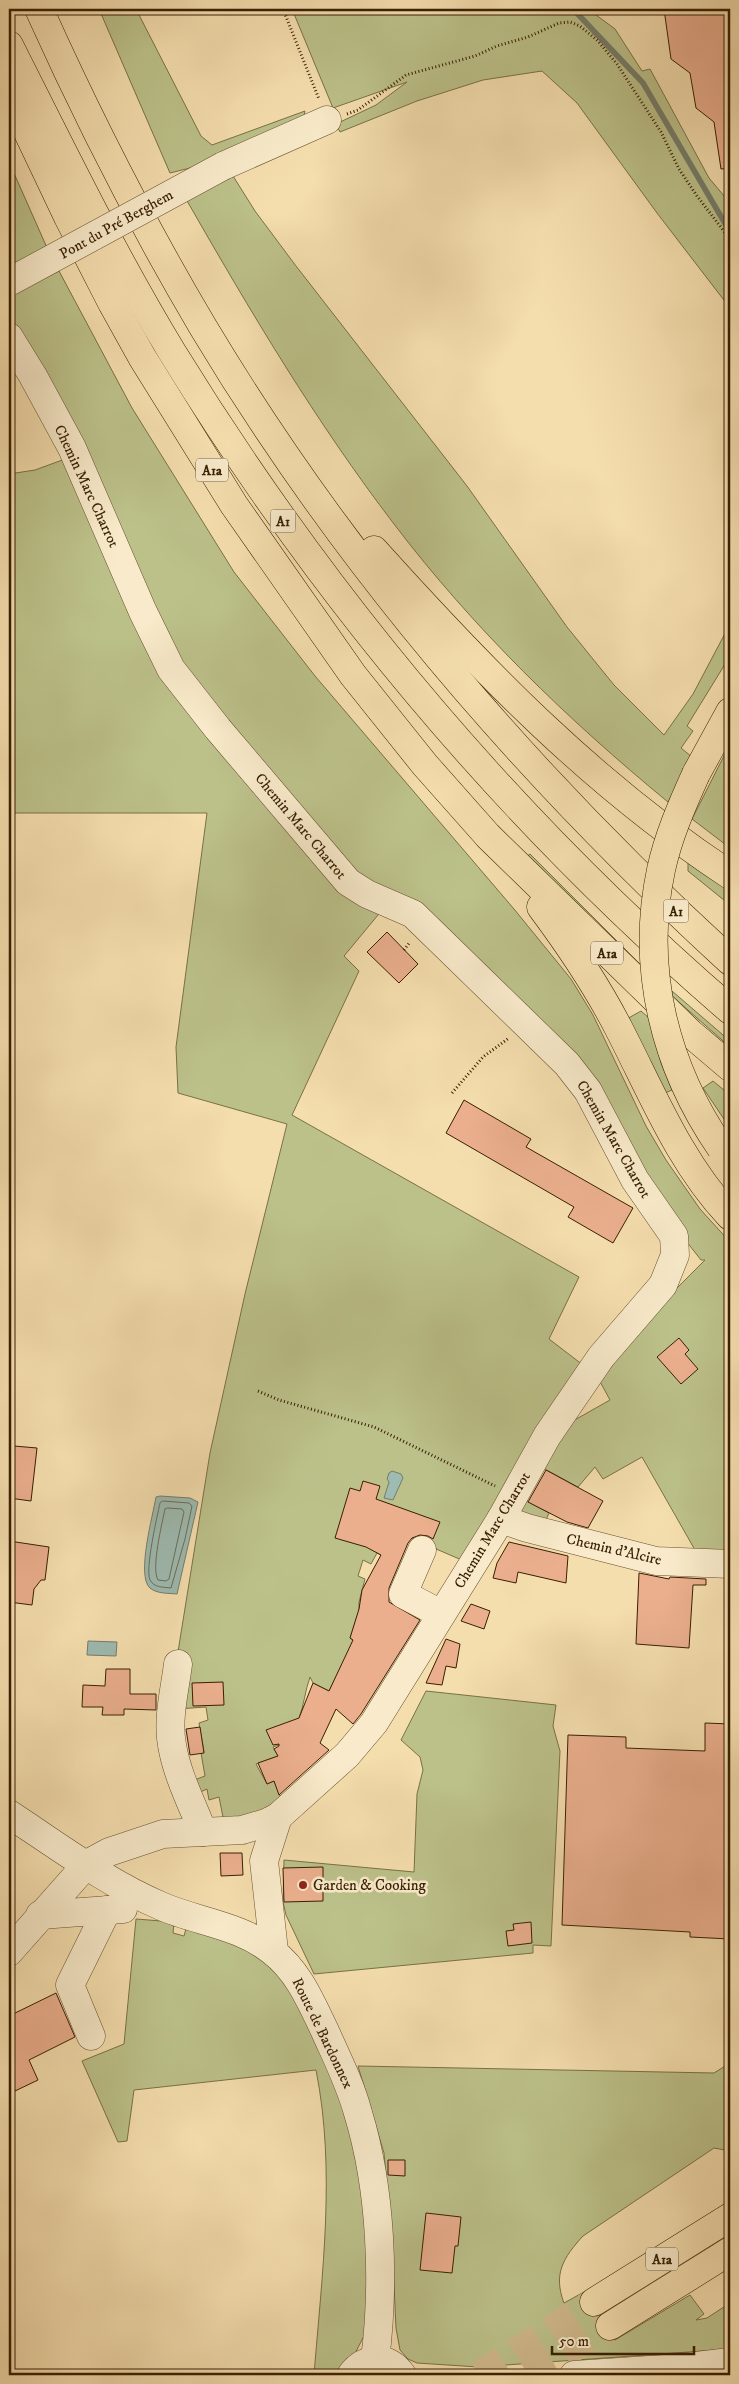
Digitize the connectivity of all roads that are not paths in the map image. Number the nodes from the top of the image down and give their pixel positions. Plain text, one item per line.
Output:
1 (39, 9) edge
2 (9, 45) edge
3 (9, 80) edge
4 (327, 120) road end
5 (9, 282) edge
6 (9, 337) edge
7 (280, 446) junction
8 (730, 712) edge
9 (488, 836) junction
10 (623, 859) junction
11 (730, 875) edge
12 (730, 936) edge
13 (730, 961) edge
14 (730, 1010) edge
15 (730, 1067) edge
16 (726, 1154) edge
17 (730, 1216) edge
18 (501, 1519) junction
19 (422, 1550) dead end
20 (730, 1564) edge
21 (441, 1614) junction
22 (178, 1664) dead end
23 (9, 1814) edge
24 (278, 1817) junction
25 (203, 1832) junction
26 (87, 1864) junction
27 (160, 1906) junction
28 (107, 1910) junction
29 (40, 1915) junction
30 (9, 1952) edge
31 (274, 1952) junction
32 (91, 2036) dead end
33 (730, 2217) edge
34 (730, 2251) edge
35 (594, 2302) tunnel mouth
36 (610, 2326) tunnel mouth
37 (375, 2360) junction
38 (730, 2362) edge
39 (352, 2375) edge
40 (402, 2375) edge
41 (574, 2375) edge

1 - 7 highway, A1
2 - 14 highway, A1
3 - 9 highway, A1a
4 - 5 street, Pont du Pré Berghem, bridge
6 - 18 street, Chemin Marc Charrot
7 - 10 highway, A1
7 - 11 highway
8 - 16 highway, bridge
9 - 15 highway, A1a
9 - 17 highway
10 - 12 highway
10 - 13 highway, A1
18 - 20 street, Chemin d'Alcire
18 - 21 street, Chemin Marc Charrot
19 - 21 street
21 - 24 street, Chemin Marc Charrot
22 - 25 street
23 - 26 street, Route de Bardonnex
24 - 25 street
24 - 31 street
25 - 26 street
26 - 27 street, Route de Bardonnex
26 - 29 street
27 - 28 street
27 - 31 street, Route de Bardonnex
28 - 29 street
28 - 32 street
29 - 30 street
31 - 37 street, Route de Bardonnex
33 - 35 highway, A1a
34 - 36 highway, A1a
37 - 39 street
37 - 40 street
38 - 41 street

